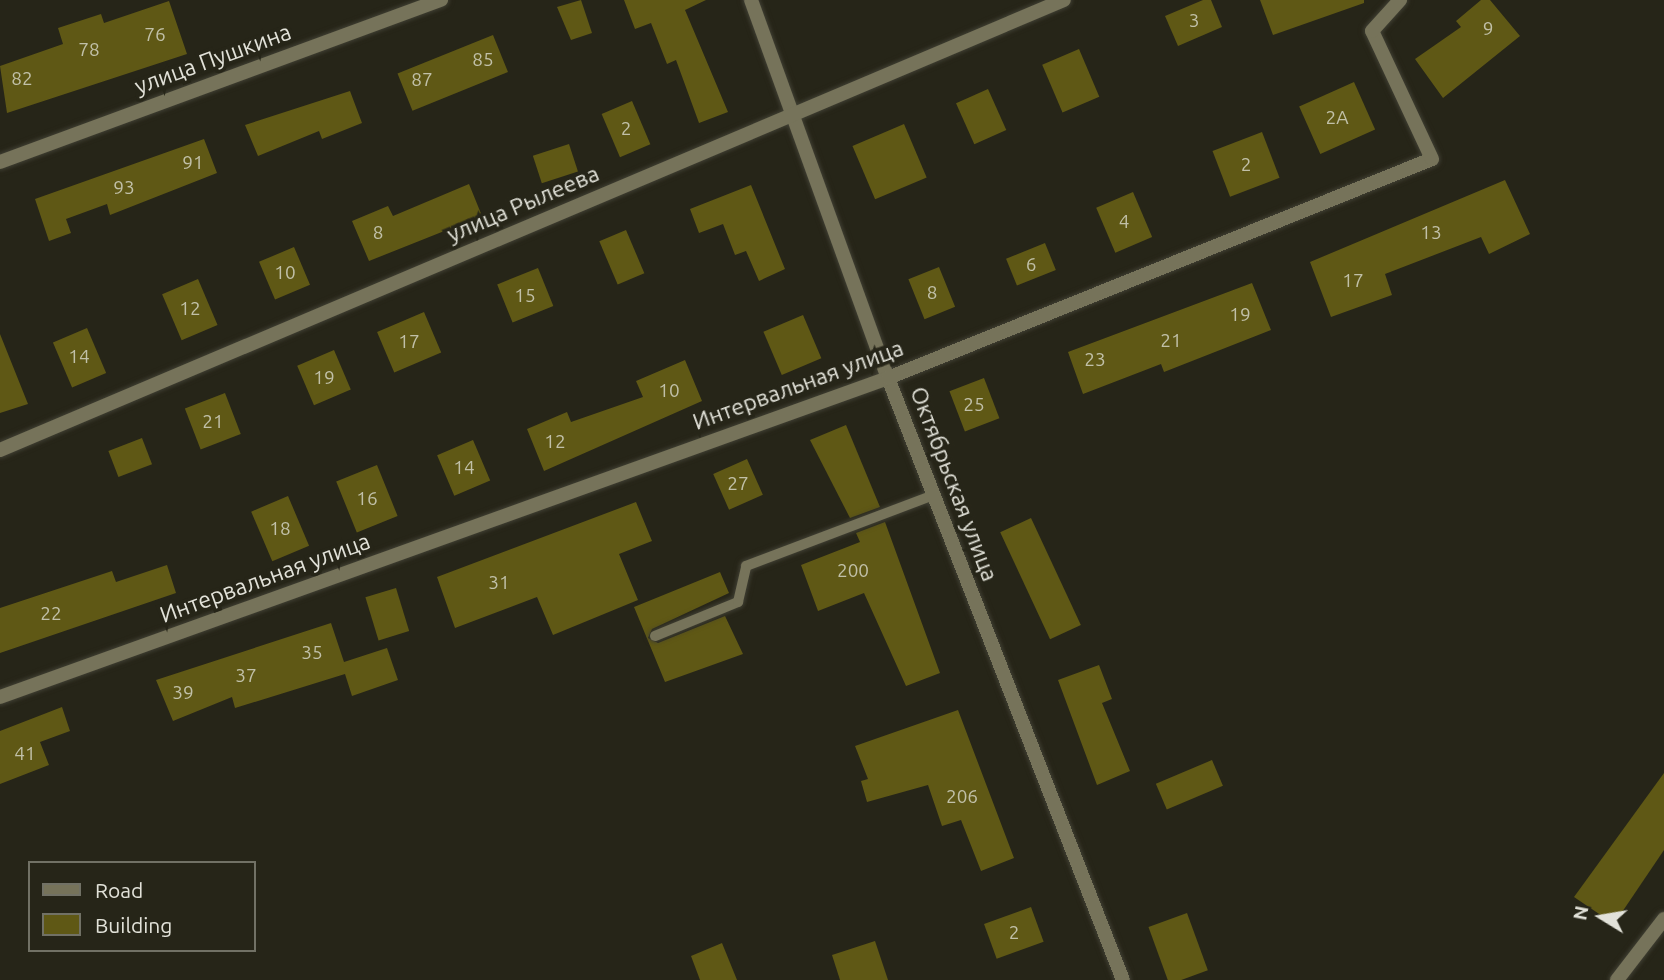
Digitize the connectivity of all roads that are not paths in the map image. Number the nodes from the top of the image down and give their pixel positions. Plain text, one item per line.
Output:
1 (441, 0) edge
2 (751, 0) edge
3 (1064, 0) edge
4 (1400, 0) edge
5 (795, 114) junction
6 (0, 162) edge
7 (888, 378) junction
8 (0, 450) edge
9 (934, 495) junction
10 (655, 636) dead end
11 (0, 697) edge
12 (1664, 919) edge
13 (1123, 980) edge
14 (1617, 980) edge

1 - 6 street, улица Пушкина
2 - 5 street, Октябрьская улица
3 - 5 street, улица Рылеева
4 - 7 street, Интервальная улица
5 - 7 street, Октябрьская улица
5 - 8 street, улица Рылеева
7 - 9 street, Октябрьская улица
7 - 11 street, Интервальная улица
9 - 10 lane
9 - 13 street, Октябрьская улица
12 - 14 street

